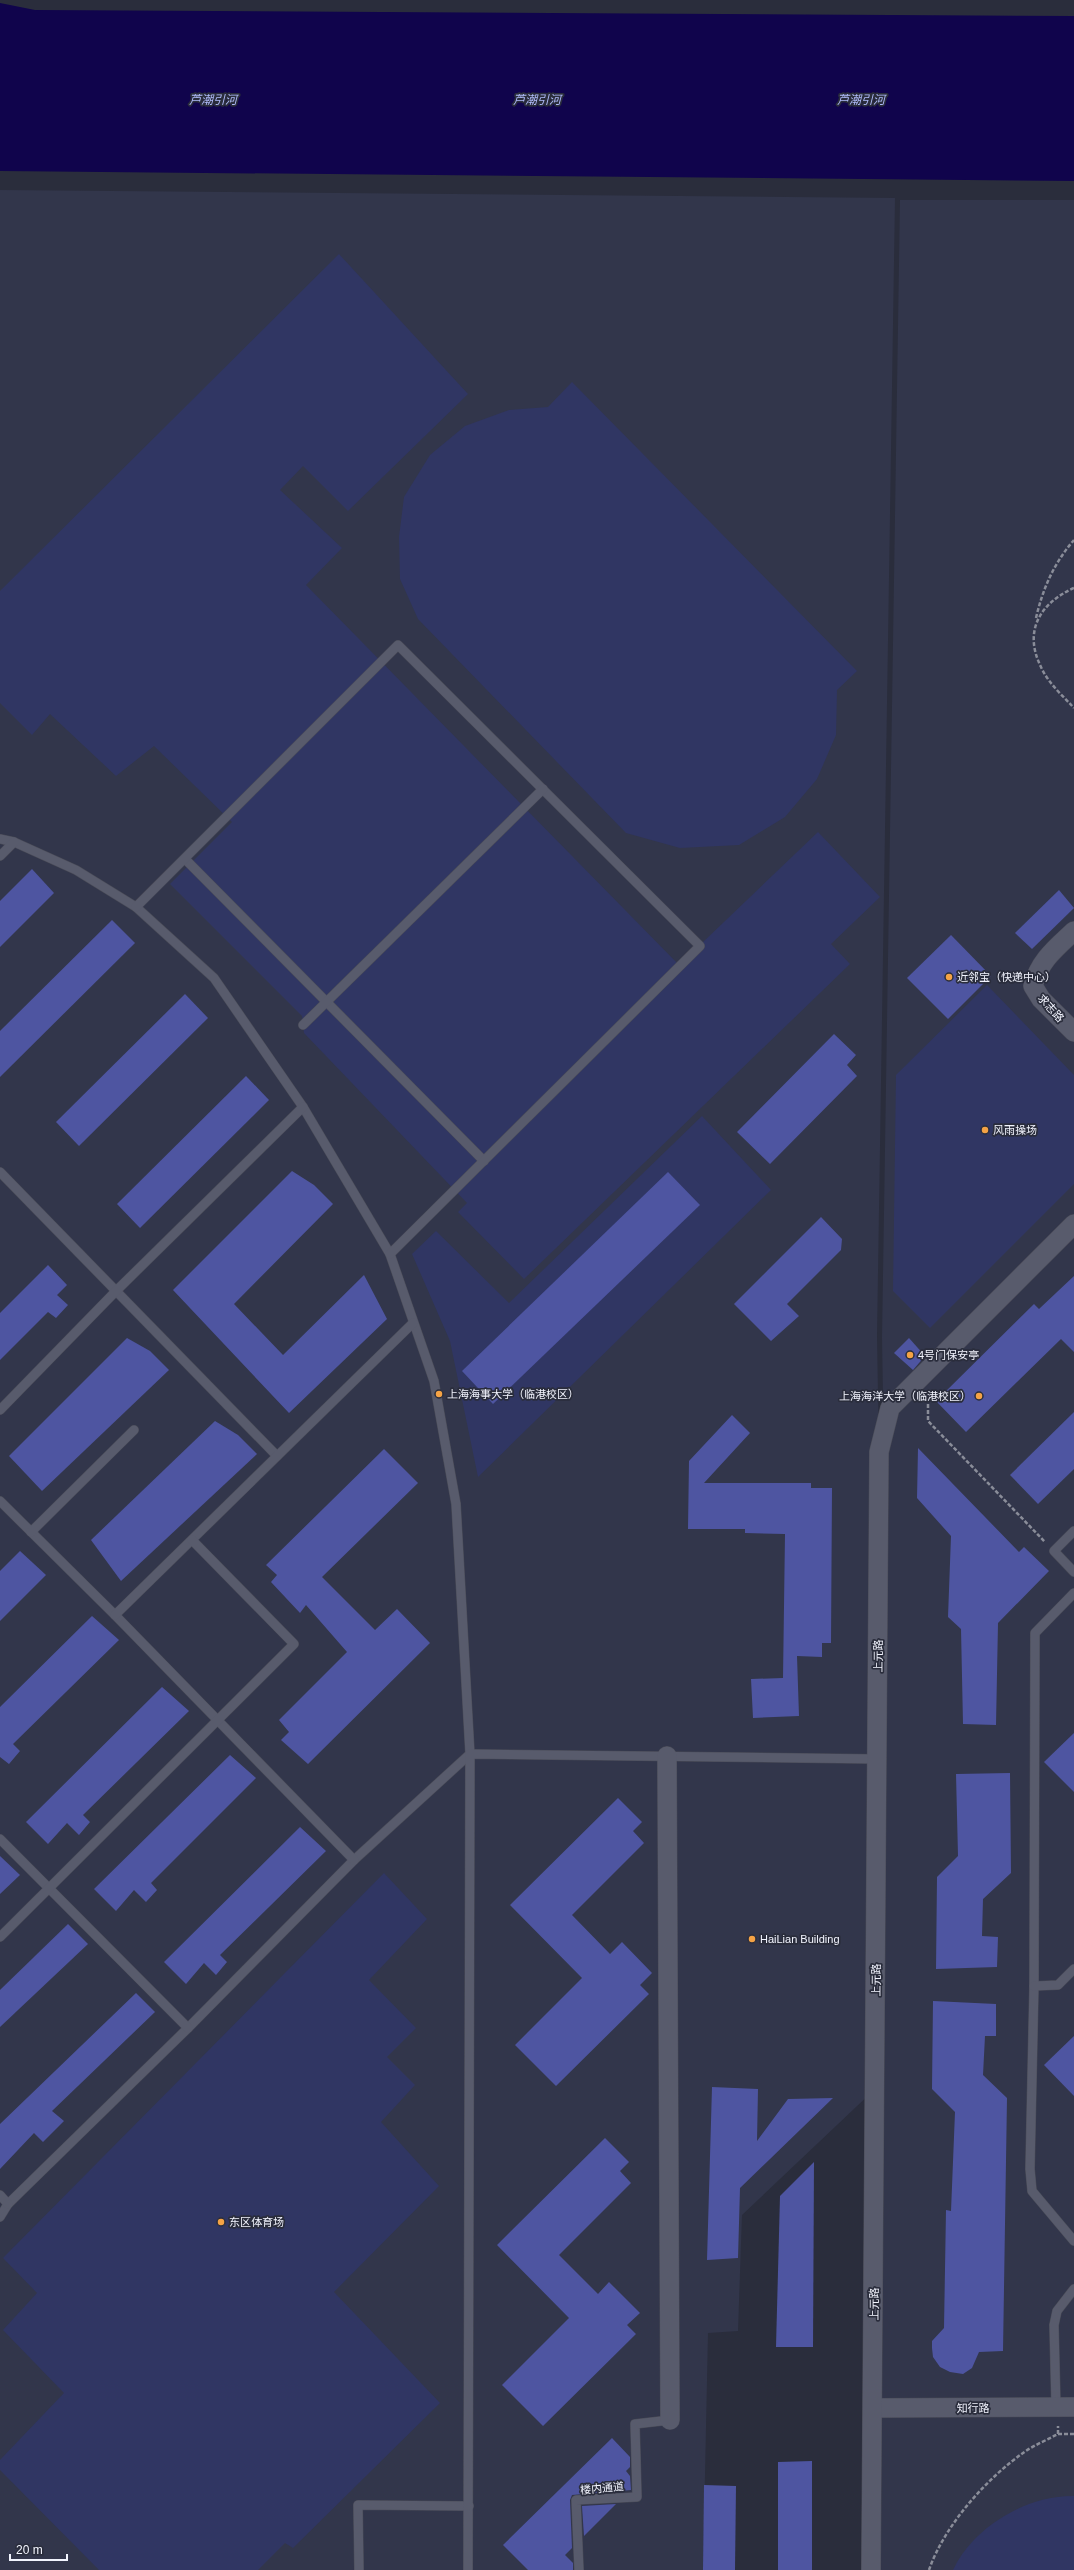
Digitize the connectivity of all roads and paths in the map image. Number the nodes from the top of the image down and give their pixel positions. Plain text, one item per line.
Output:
1 (1074, 540) edge
2 (1074, 588) edge
3 (1036, 619) junction
4 (1074, 708) edge
5 (543, 789) junction
6 (0, 839) edge
7 (14, 842) junction
8 (0, 856) edge
9 (185, 858) junction
10 (136, 907) junction
11 (1074, 931) edge
12 (328, 1001) junction
13 (303, 1025) dead end
14 (1074, 1032) edge
15 (303, 1107) junction
16 (484, 1161) junction
17 (0, 1172) edge
18 (1074, 1224) edge
19 (390, 1254) junction
20 (116, 1291) junction
21 (413, 1323) junction
22 (0, 1410) edge
23 (928, 1421) dead end
24 (134, 1430) dead end
25 (277, 1456) junction
26 (0, 1501) edge
27 (1074, 1531) edge
28 (31, 1532) junction
29 (192, 1540) junction
30 (1054, 1551) junction
31 (1074, 1572) edge
32 (1074, 1593) edge
33 (115, 1615) junction
34 (217, 1721) junction
35 (470, 1754) junction
36 (667, 1756) junction
37 (877, 1759) junction
38 (0, 1839) edge
39 (354, 1860) junction
40 (49, 1889) junction
41 (0, 1937) edge
42 (1074, 1969) edge
43 (1034, 1986) junction
44 (188, 2028) junction
45 (0, 2195) edge
46 (8, 2204) junction
47 (0, 2217) edge
48 (1074, 2240) edge
49 (1074, 2289) edge
50 (1065, 2407) edge
51 (873, 2408) junction
52 (670, 2420) joint
53 (1058, 2434) junction
54 (1074, 2434) edge
55 (468, 2506) junction
56 (359, 2570) edge
57 (468, 2570) edge
58 (579, 2570) edge
59 (871, 2570) edge
60 (929, 2570) edge

1 - 3 path
2 - 3 path
3 - 4 path
5 - 9 lane
5 - 12 lane
5 - 16 lane
6 - 7 lane
7 - 8 lane
7 - 10 lane
9 - 10 lane
9 - 12 lane
10 - 15 lane
11 - 14 street, 求志路
12 - 13 lane
12 - 16 lane
15 - 19 lane
15 - 20 lane
16 - 19 lane
17 - 20 lane
18 - 37 street, 上元路
19 - 21 lane
20 - 22 lane
20 - 25 lane
21 - 25 lane
21 - 35 lane
23 - 30 path
24 - 28 lane
25 - 29 lane
26 - 28 lane
27 - 30 lane
28 - 33 lane
29 - 33 lane
29 - 34 lane
30 - 31 lane
32 - 43 lane
33 - 34 lane
34 - 39 lane
34 - 40 lane
35 - 36 lane
35 - 39 lane
35 - 55 lane
36 - 37 lane
36 - 52 street
37 - 51 street, 上元路
38 - 40 lane
39 - 44 lane
40 - 41 lane
40 - 44 lane
42 - 43 lane
43 - 48 lane
44 - 46 lane
45 - 46 lane
46 - 47 lane
49 - 50 lane
50 - 51 street, 知行路
50 - 53 path
51 - 59 street, 上元路
52 - 58 lane, 楼内通道
53 - 54 path
53 - 60 path
55 - 56 lane
55 - 57 lane

